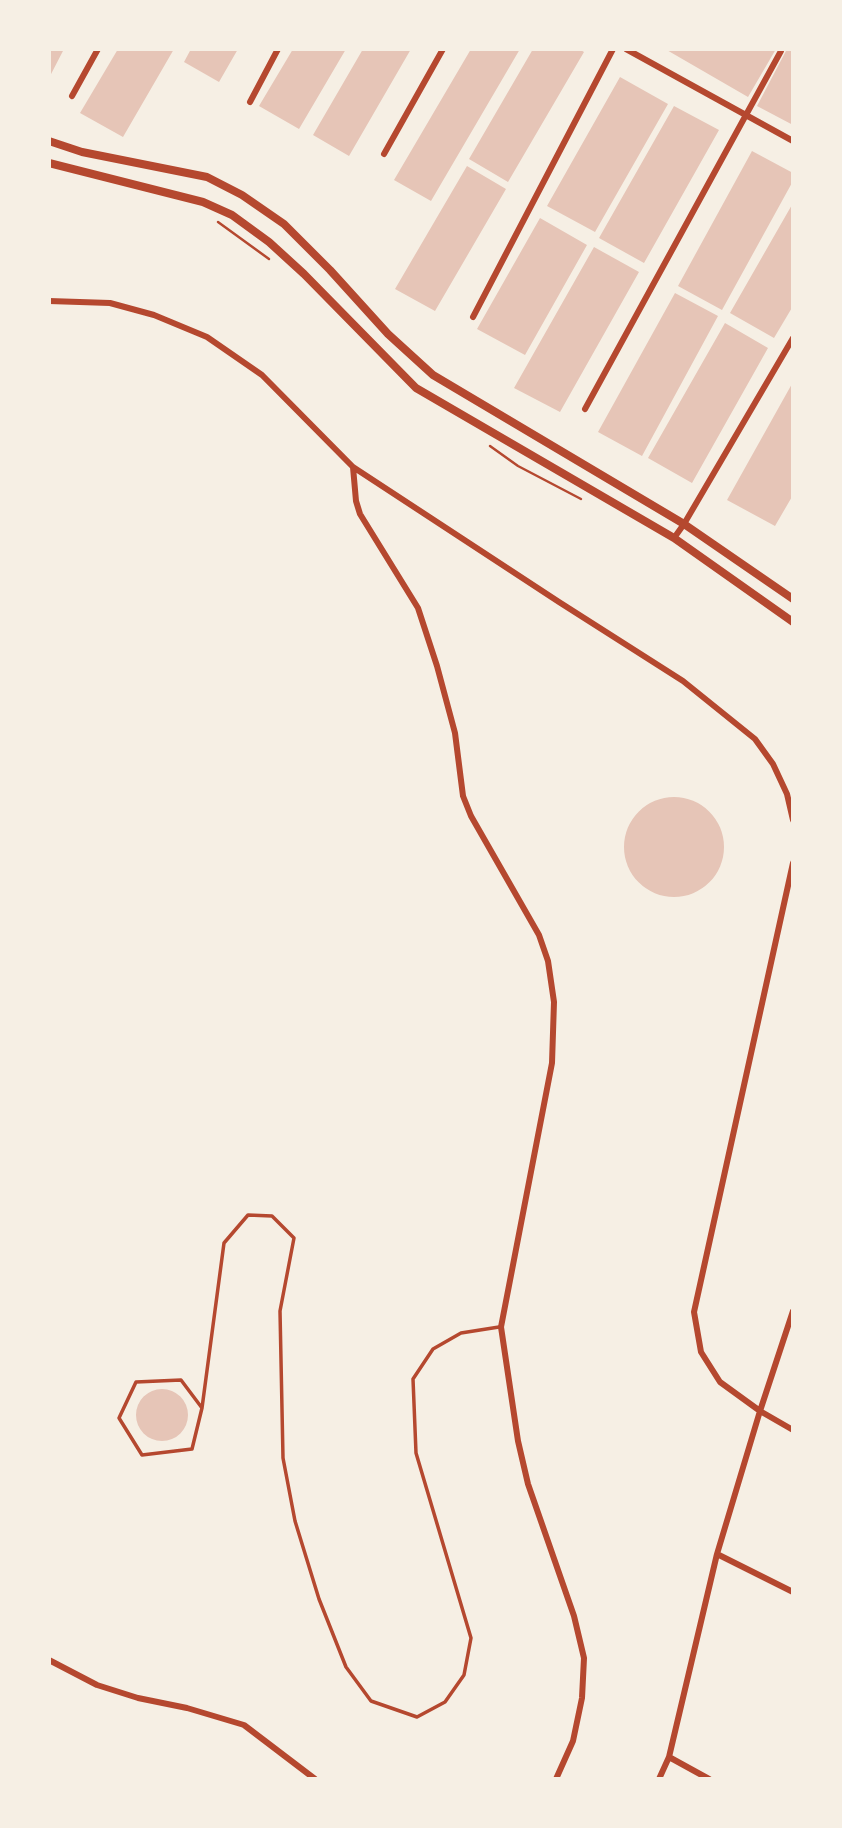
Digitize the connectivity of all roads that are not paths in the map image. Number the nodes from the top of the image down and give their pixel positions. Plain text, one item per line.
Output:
1 (98, 49) edge
2 (278, 49) edge
3 (443, 49) edge
4 (613, 49) edge
5 (626, 49) edge
6 (781, 51) dead end
7 (72, 96) dead end
8 (250, 102) dead end
9 (746, 114) junction
10 (49, 141) edge
11 (793, 141) edge
12 (384, 154) dead end
13 (49, 163) edge
14 (49, 301) edge
15 (473, 317) dead end
16 (793, 338) edge
17 (585, 409) dead end
18 (353, 467) junction
19 (684, 524) junction
20 (674, 538) junction
21 (793, 599) edge
22 (793, 622) edge
23 (793, 820) edge
24 (793, 863) edge
25 (793, 1311) edge
26 (502, 1327) junction
27 (202, 1408) junction
28 (760, 1412) junction
29 (793, 1430) edge
30 (718, 1554) junction
31 (793, 1592) edge
32 (49, 1660) edge
33 (669, 1757) junction
34 (315, 1779) edge
35 (556, 1779) edge
36 (659, 1779) edge
37 (709, 1779) edge

1 - 7 street
2 - 8 street
3 - 12 street
4 - 15 street
5 - 9 street
6 - 9 street
9 - 11 street
9 - 17 street
10 - 19 street
13 - 20 street
14 - 18 street
16 - 19 street
18 - 23 street
18 - 26 street
19 - 20 street
19 - 21 street
20 - 22 street
24 - 28 street
25 - 28 street
26 - 27 lane
26 - 35 street
27 - 27 lane
28 - 29 street
28 - 30 street
30 - 31 street
30 - 33 street
32 - 34 street
33 - 36 street
33 - 37 street

